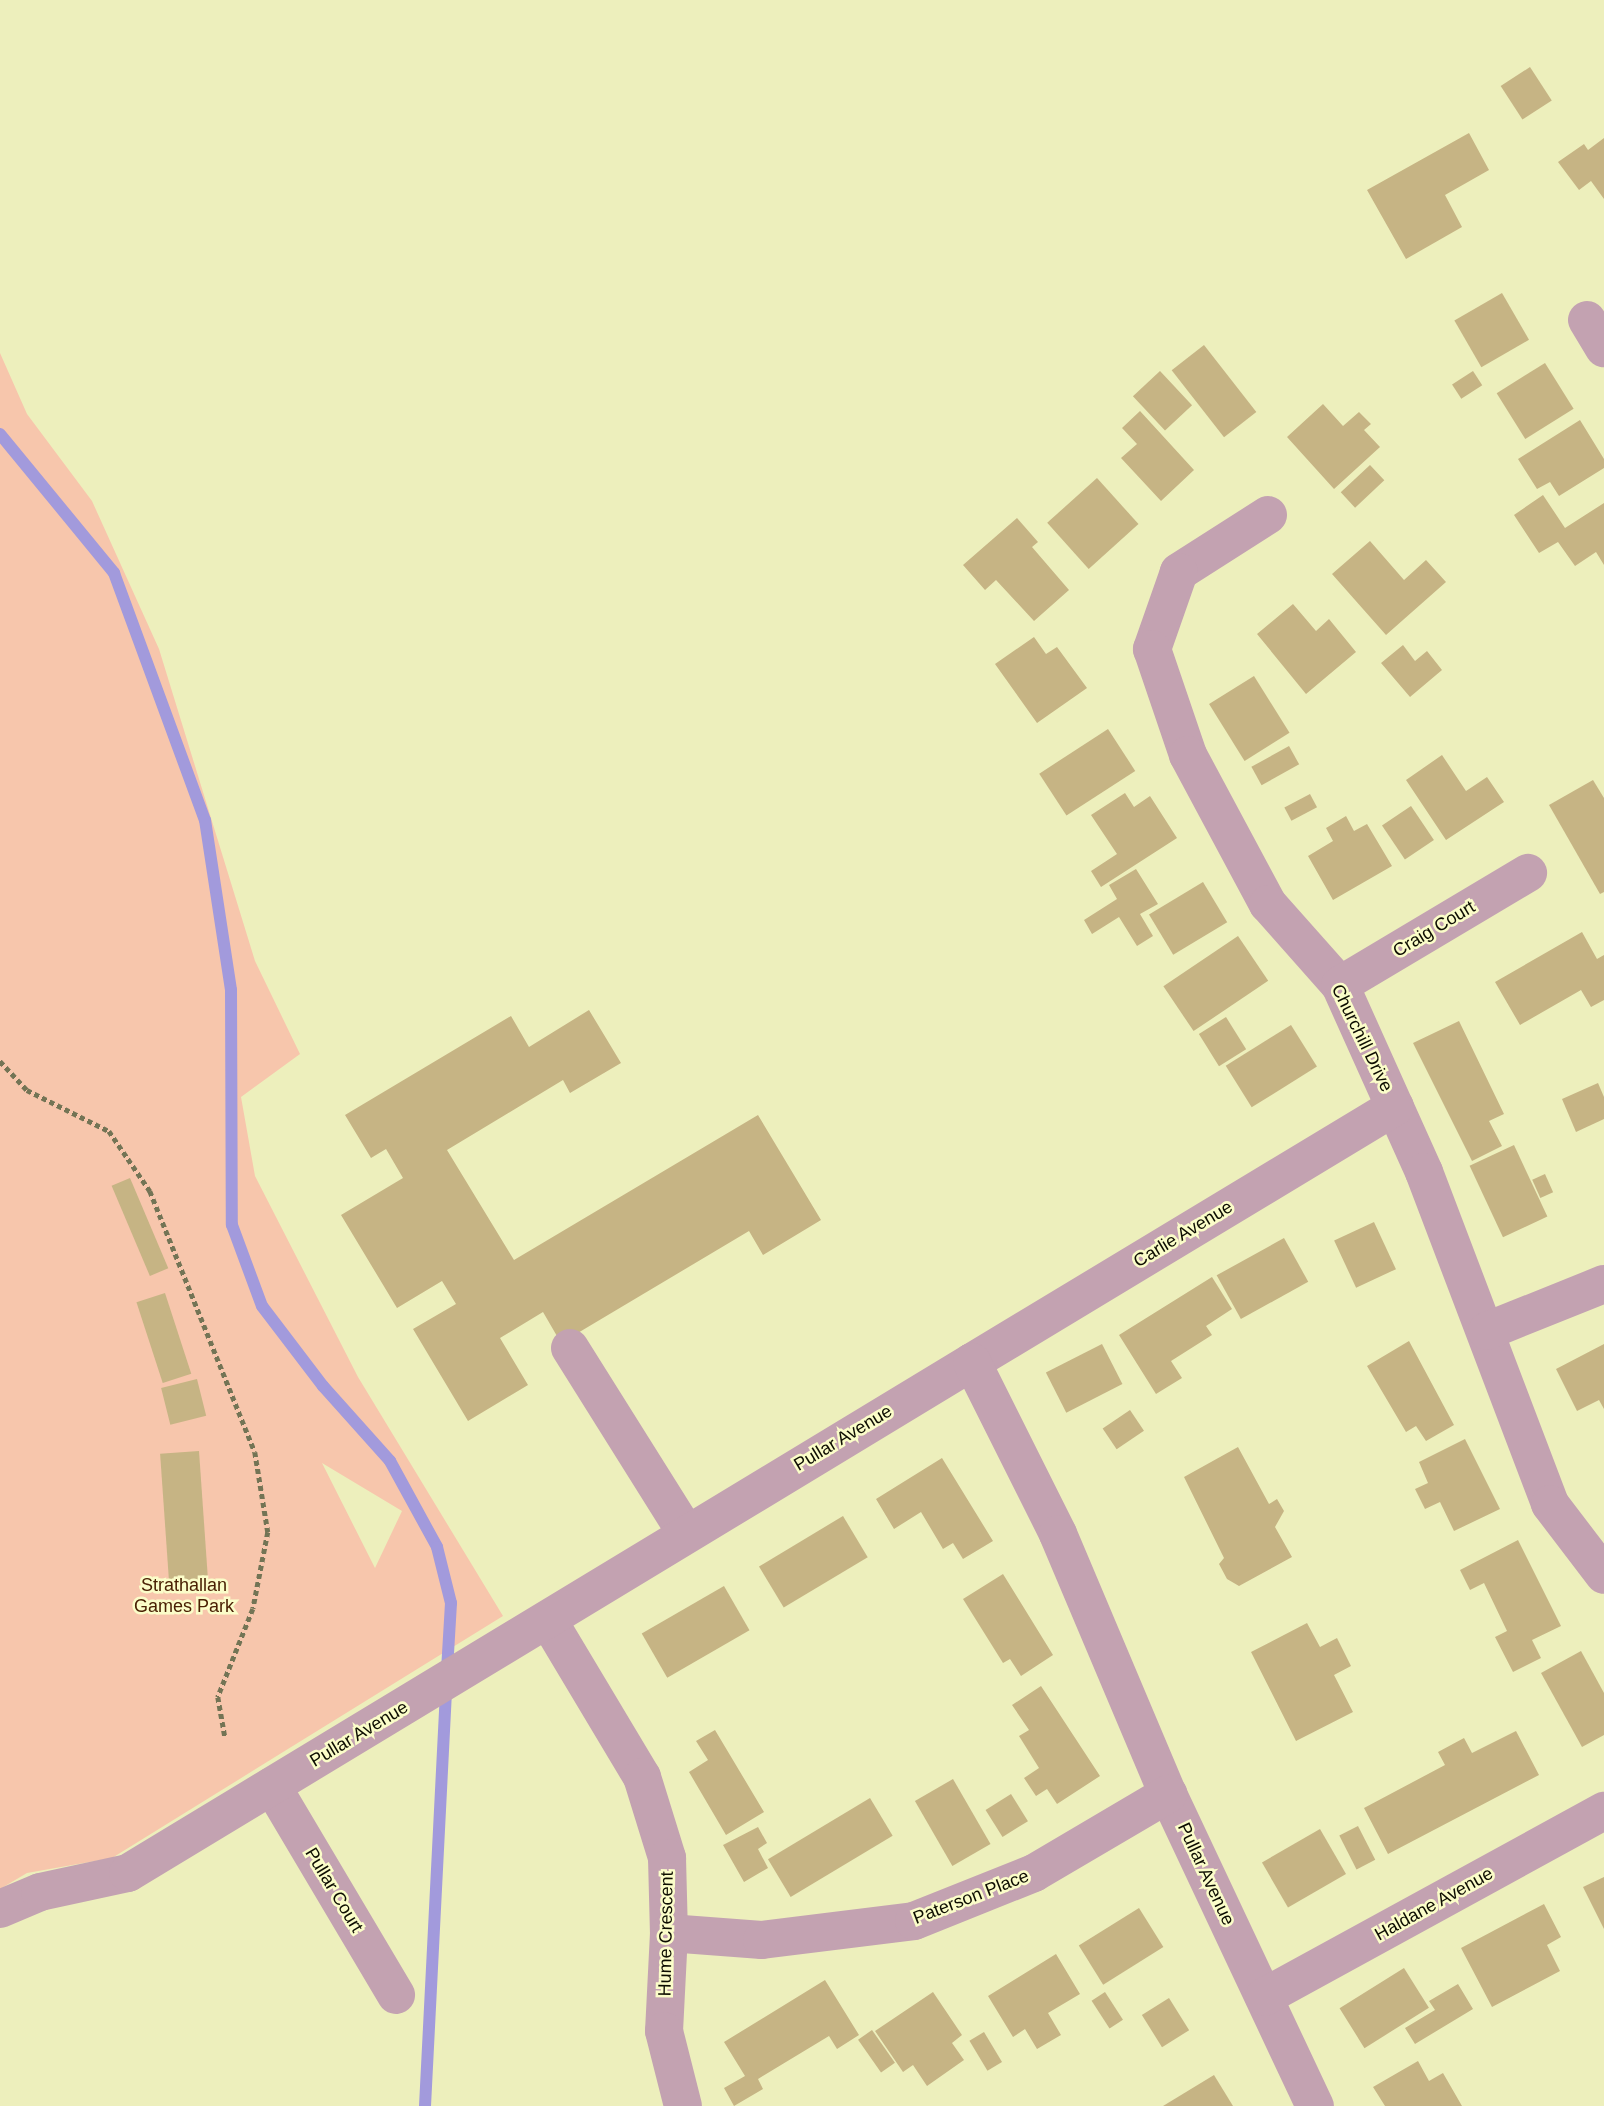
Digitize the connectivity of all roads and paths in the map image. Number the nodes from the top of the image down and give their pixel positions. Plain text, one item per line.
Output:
1 (1268, 515) dead end
2 (1528, 873) dead end
3 (1340, 985) junction
4 (0, 1061) edge
5 (1395, 1107) junction
6 (1604, 1284) edge
7 (1487, 1331) junction
8 (570, 1349) dead end
9 (972, 1362) junction
10 (686, 1533) junction
11 (1604, 1575) edge
12 (548, 1620) junction
13 (225, 1736) dead end
14 (272, 1786) junction
15 (1168, 1794) junction
16 (1604, 1811) edge
17 (0, 1909) edge
18 (669, 1933) junction
19 (396, 1995) dead end
20 (1264, 1997) junction
21 (682, 2106) edge
22 (1315, 2106) edge

1 - 3 street, Churchill Drive
2 - 3 street, Craig Court
3 - 5 street, Churchill Drive
4 - 13 path
5 - 7 street, Churchill Drive
5 - 9 street, Carlie Avenue
6 - 7 street
7 - 11 street, Churchill Drive
8 - 10 street
9 - 10 street, Pullar Avenue
9 - 15 street, Pullar Avenue
10 - 12 street, Pullar Avenue
12 - 14 street, Pullar Avenue
12 - 18 street, Hume Crescent
14 - 17 street, Pullar Avenue
14 - 19 street, Pullar Court
15 - 18 street, Paterson Place
15 - 20 street, Pullar Avenue
16 - 20 street, Haldane Avenue
18 - 21 street, Hume Crescent
20 - 22 street, Pullar Avenue

